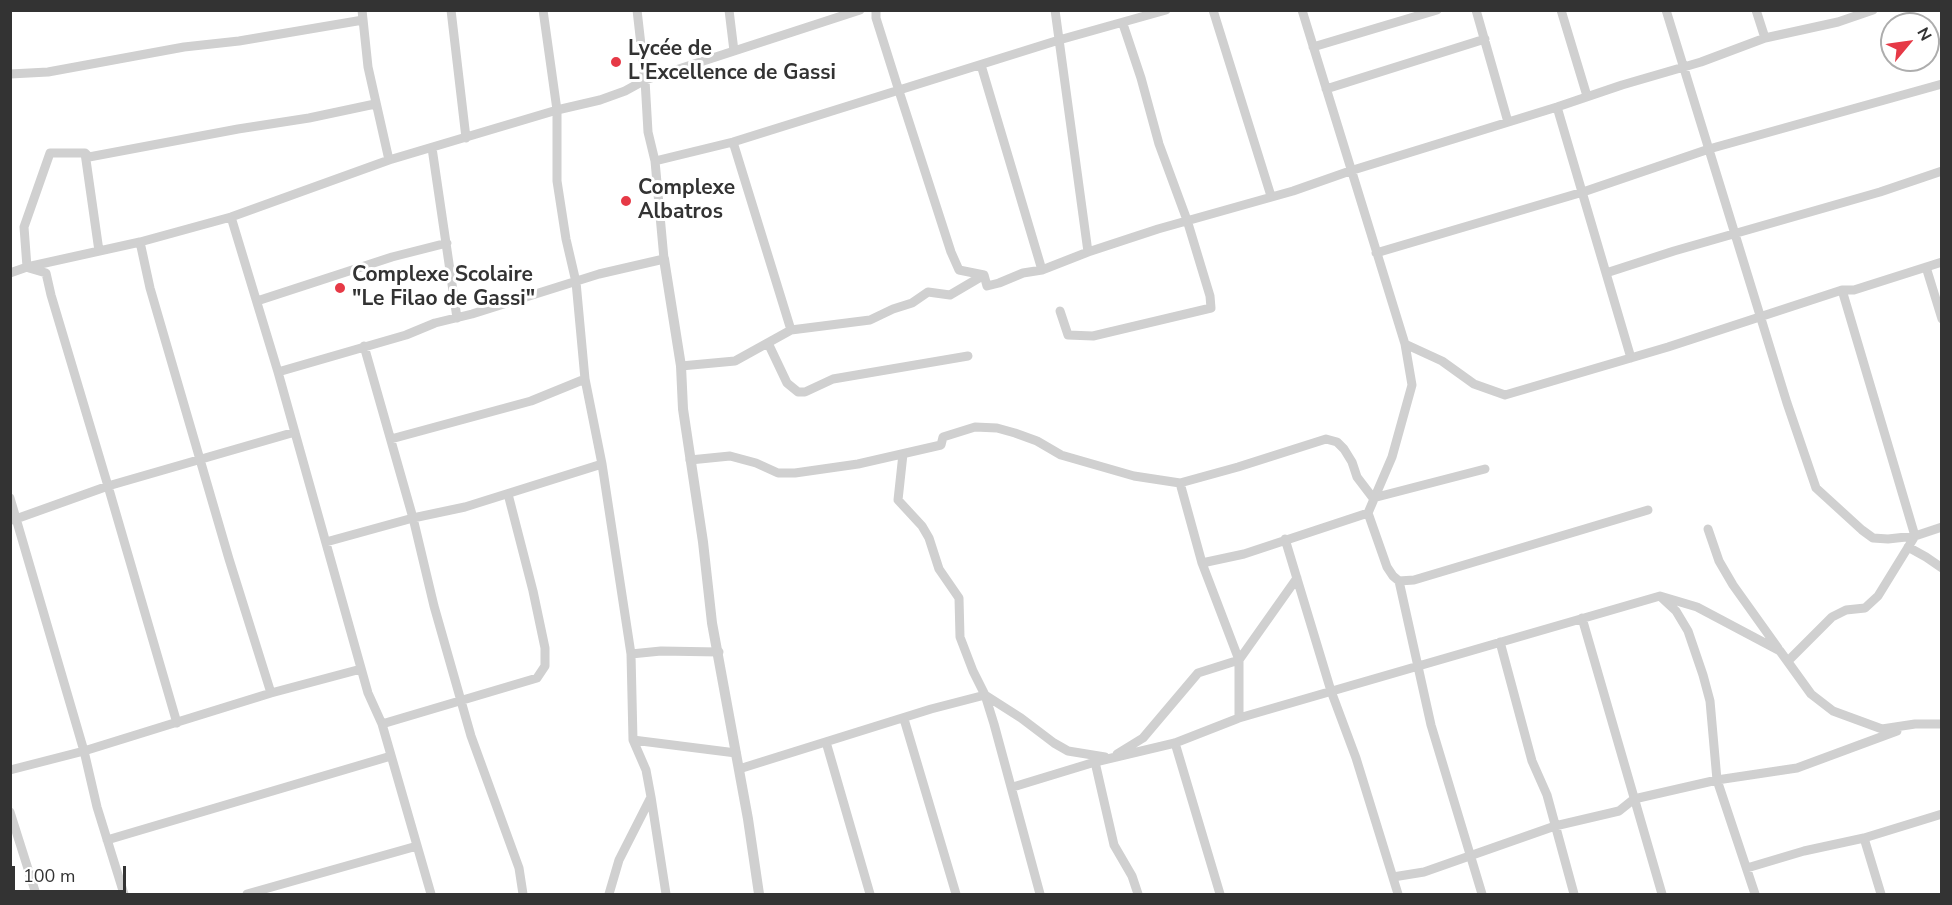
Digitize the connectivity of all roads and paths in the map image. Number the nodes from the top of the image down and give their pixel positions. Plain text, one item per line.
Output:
1 (452, 10) edge
2 (543, 10) edge
3 (637, 10) edge
4 (729, 10) edge
5 (860, 10) edge
6 (876, 10) edge
7 (1055, 10) edge
8 (1166, 10) edge
9 (1213, 10) edge
10 (1302, 10) edge
11 (1437, 10) edge
12 (1476, 10) edge
13 (1561, 10) edge
14 (1666, 10) edge
15 (1756, 10) edge
16 (1834, 10) edge
17 (1873, 10) edge
18 (363, 15) edge
19 (1838, 22) junction
20 (1123, 24) junction
21 (1765, 38) junction
22 (1485, 39) junction
23 (1059, 40) junction
24 (1313, 47) junction
25 (734, 51) junction
26 (981, 65) junction
27 (1683, 67) junction
28 (10, 74) edge
29 (645, 80) junction
30 (1941, 84) edge
31 (1326, 89) junction
32 (899, 91) junction
33 (1587, 96) junction
34 (375, 104) junction
35 (1557, 107) junction
36 (557, 110) junction
37 (1508, 122) junction
38 (466, 138) junction
39 (733, 142) junction
40 (432, 148) junction
41 (1709, 149) junction
42 (85, 153) junction
43 (389, 160) junction
44 (655, 161) junction
45 (1350, 171) junction
46 (1941, 171) edge
47 (1583, 192) junction
48 (1271, 196) junction
49 (231, 217) junction
50 (1187, 220) junction
51 (1737, 234) junction
52 (140, 242) junction
53 (447, 243) junction
54 (99, 251) junction
55 (1088, 252) junction
56 (1376, 253) junction
57 (664, 259) junction
58 (1941, 262) edge
59 (27, 267) junction
60 (1926, 267) junction
61 (1042, 270) junction
62 (10, 273) edge
63 (1606, 273) junction
64 (984, 275) junction
65 (576, 282) junction
66 (1842, 290) junction
67 (257, 301) junction
68 (1060, 311) dead end
69 (457, 318) junction
70 (1761, 318) junction
71 (1941, 319) edge
72 (791, 330) junction
73 (768, 343) junction
74 (1405, 344) junction
75 (364, 346) junction
76 (968, 356) dead end
77 (1631, 358) junction
78 (681, 366) junction
79 (278, 372) junction
80 (585, 379) junction
81 (295, 432) junction
82 (391, 439) junction
83 (903, 454) junction
84 (200, 460) junction
85 (690, 460) junction
86 (602, 464) junction
87 (1485, 468) dead end
88 (1180, 483) junction
89 (108, 486) junction
90 (508, 494) junction
91 (10, 498) edge
92 (1373, 498) junction
93 (1648, 510) dead end
94 (1368, 513) junction
95 (413, 518) junction
96 (13, 520) edge
97 (1941, 527) edge
98 (1708, 529) dead end
99 (1915, 536) junction
100 (1286, 539) junction
101 (326, 542) junction
102 (1908, 547) junction
103 (1202, 563) junction
104 (1941, 568) edge
105 (1297, 578) junction
106 (1399, 581) junction
107 (1660, 596) junction
108 (1582, 618) junction
109 (1500, 642) junction
110 (1780, 651) junction
111 (719, 652) junction
112 (631, 654) junction
113 (1239, 660) junction
114 (1788, 661) junction
115 (1418, 665) junction
116 (361, 669) junction
117 (1331, 691) junction
118 (271, 693) junction
119 (985, 695) junction
120 (461, 701) junction
121 (1239, 718) junction
122 (904, 719) junction
123 (177, 723) junction
124 (382, 724) junction
125 (1915, 724) junction
126 (1941, 724) edge
127 (633, 740) junction
128 (826, 742) junction
129 (1175, 742) junction
130 (84, 751) junction
131 (736, 753) junction
132 (391, 756) junction
133 (1111, 758) junction
134 (1095, 762) junction
135 (739, 769) junction
136 (10, 770) edge
137 (1717, 780) junction
138 (1013, 787) junction
139 (651, 797) junction
140 (1634, 799) junction
141 (10, 812) edge
142 (1941, 814) edge
143 (1555, 826) junction
144 (1864, 838) junction
145 (107, 840) junction
146 (417, 846) junction
147 (1471, 857) junction
148 (1747, 868) junction
149 (1393, 877) junction
150 (1037, 893) edge
151 (36, 894) edge
152 (124, 894) edge
153 (247, 894) edge
154 (431, 894) edge
155 (524, 894) edge
156 (609, 894) edge
157 (666, 894) edge
158 (759, 894) edge
159 (870, 894) edge
160 (956, 894) edge
161 (1138, 894) edge
162 (1220, 894) edge
163 (1398, 894) edge
164 (1482, 894) edge
165 (1574, 894) edge
166 (1662, 894) edge
167 (1755, 894) edge
168 (1881, 894) edge

1 - 38 street
2 - 36 street
3 - 29 street
4 - 25 street
5 - 25 street
6 - 32 street
7 - 23 street
8 - 20 street
9 - 48 street
10 - 24 street
11 - 24 street
12 - 22 street
13 - 33 street
14 - 27 street
15 - 21 street
16 - 19 street
17 - 19 street
18 - 28 street
18 - 34 street
19 - 21 street
20 - 23 street
20 - 50 street
21 - 27 street
22 - 31 street
22 - 37 street
23 - 26 street
23 - 55 street
24 - 31 street
25 - 29 street
26 - 32 street
26 - 61 street
27 - 33 street
27 - 41 street
29 - 36 street
29 - 44 street
30 - 41 street
31 - 45 street
32 - 39 street
32 - 64 street
33 - 35 street
34 - 42 street
34 - 43 street
35 - 37 street
35 - 47 street
36 - 38 street
36 - 65 street
37 - 45 street
38 - 40 street
39 - 44 street
39 - 72 street
40 - 43 street
40 - 53 street
41 - 47 street
41 - 51 street
42 - 54 street
42 - 59 street
43 - 49 street
44 - 57 street
45 - 48 street
45 - 56 street
46 - 51 street
47 - 56 street
47 - 63 street
48 - 50 street
49 - 52 street
49 - 67 street
50 - 55 street
50 - 68 street
51 - 63 street
51 - 70 street
52 - 54 street
52 - 84 street
53 - 67 street
53 - 69 street
54 - 59 street
55 - 61 street
56 - 74 street
57 - 65 street
57 - 78 street
58 - 60 street
59 - 62 street
59 - 89 street
60 - 66 street
60 - 71 street
61 - 64 street
63 - 77 street
64 - 72 street
65 - 69 street
65 - 80 street
66 - 70 street
66 - 99 street
67 - 79 street
69 - 75 street
70 - 77 street
70 - 99 street
72 - 73 street
73 - 76 street
73 - 78 street
74 - 77 street
74 - 92 street
75 - 79 street
75 - 82 street
78 - 85 street
79 - 81 street
80 - 82 street
80 - 86 street
81 - 84 street
81 - 101 street
82 - 95 street
83 - 85 street
83 - 88 street
83 - 119 street
84 - 89 street
84 - 118 street
85 - 111 street
86 - 90 street
86 - 112 street
87 - 92 street
88 - 92 street
88 - 103 street
89 - 96 street
89 - 123 street
90 - 95 street
90 - 120 street
91 - 96 street
92 - 94 street
93 - 106 street
94 - 100 street
94 - 106 street
95 - 101 street
95 - 120 street
96 - 130 street
97 - 99 street
98 - 110 street
99 - 102 street
100 - 103 street
100 - 105 street
101 - 116 street
102 - 104 street
102 - 114 street
103 - 113 street
105 - 113 street
105 - 117 street
106 - 115 street
107 - 108 street
107 - 110 street
107 - 137 street
108 - 109 street
108 - 140 street
109 - 115 street
109 - 143 street
110 - 114 street
111 - 112 street
111 - 131 street
112 - 127 street
113 - 121 street
113 - 133 street
114 - 125 street
115 - 117 street
115 - 147 street
116 - 118 street
116 - 124 street
117 - 121 street
117 - 149 street
118 - 123 street
119 - 122 street
119 - 133 street
119 - 138 street
120 - 124 street
120 - 155 street
121 - 129 street
122 - 128 street
122 - 160 street
123 - 130 street
124 - 132 street
125 - 126 street
125 - 137 street
127 - 131 street
127 - 139 street
128 - 135 street
128 - 159 street
129 - 133 street
129 - 162 street
130 - 136 street
130 - 145 street
131 - 135 street
132 - 145 street
132 - 146 street
133 - 134 street
134 - 138 street
134 - 161 street
135 - 158 street
137 - 140 street
137 - 148 street
138 - 150 street
139 - 156 street
139 - 157 street
140 - 143 street
140 - 166 street
141 - 151 street
142 - 144 street
143 - 147 street
143 - 165 street
144 - 148 street
144 - 168 street
145 - 152 street
146 - 153 street
146 - 154 street
147 - 149 street
147 - 164 street
148 - 167 street
149 - 163 street

